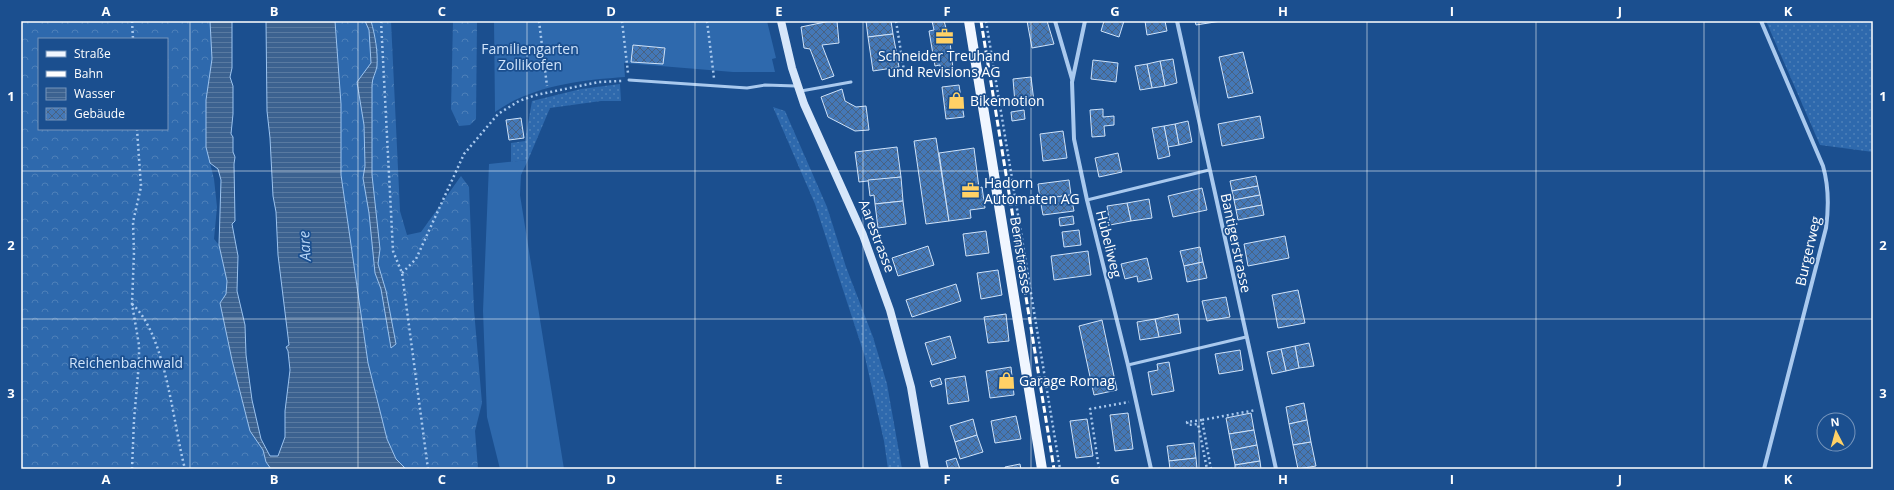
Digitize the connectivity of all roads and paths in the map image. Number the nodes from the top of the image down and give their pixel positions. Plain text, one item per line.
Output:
1 (132, 21) edge
2 (382, 21) edge
3 (539, 21) edge
4 (622, 21) edge
5 (707, 21) edge
6 (781, 21) edge
7 (896, 21) edge
8 (968, 21) edge
9 (986, 21) edge
10 (1055, 21) edge
11 (1085, 21) edge
12 (1177, 21) edge
13 (1761, 21) edge
14 (133, 38) edge
15 (904, 71) dead end
16 (629, 80) junction
17 (851, 82) dead end
18 (1072, 82) junction
19 (715, 85) junction
20 (547, 86) dead end
21 (799, 88) junction
22 (137, 130) edge
23 (1209, 170) junction
24 (1087, 200) junction
25 (402, 273) junction
26 (132, 304) junction
27 (1246, 337) junction
28 (1128, 365) junction
29 (1136, 401) junction
30 (1262, 409) junction
31 (1202, 420) junction
32 (132, 469) edge
33 (185, 469) edge
34 (428, 469) edge
35 (925, 469) edge
36 (1042, 469) edge
37 (1060, 469) edge
38 (1099, 469) edge
39 (1151, 469) edge
40 (1206, 469) edge
41 (1211, 469) edge
42 (1276, 469) edge
43 (1764, 469) edge

1 - 14 path
2 - 25 path
3 - 20 path
4 - 16 path
5 - 19 path
6 - 21 street, Aarestrasse
7 - 15 path
8 - 36 main road, Bernstrasse
9 - 37 path
10 - 18 street
11 - 18 street, Hübeliweg
12 - 23 street, Bantigerstrasse
13 - 43 street, Burgerweg
16 - 19 lane
16 - 25 path
17 - 21 lane
18 - 24 street, Hübeliweg
19 - 21 lane
21 - 35 street, Aarestrasse
22 - 26 path
23 - 24 lane
23 - 27 street, Bantigerstrasse
24 - 28 street, Hübeliweg
25 - 34 path
26 - 32 path
26 - 33 path
27 - 28 lane
27 - 30 street, Bantigerstrasse
28 - 29 street, Hübeliweg
29 - 38 path
29 - 39 street, Hübeliweg
30 - 31 path
30 - 42 street, Bantigerstrasse
31 - 40 path
31 - 41 path

